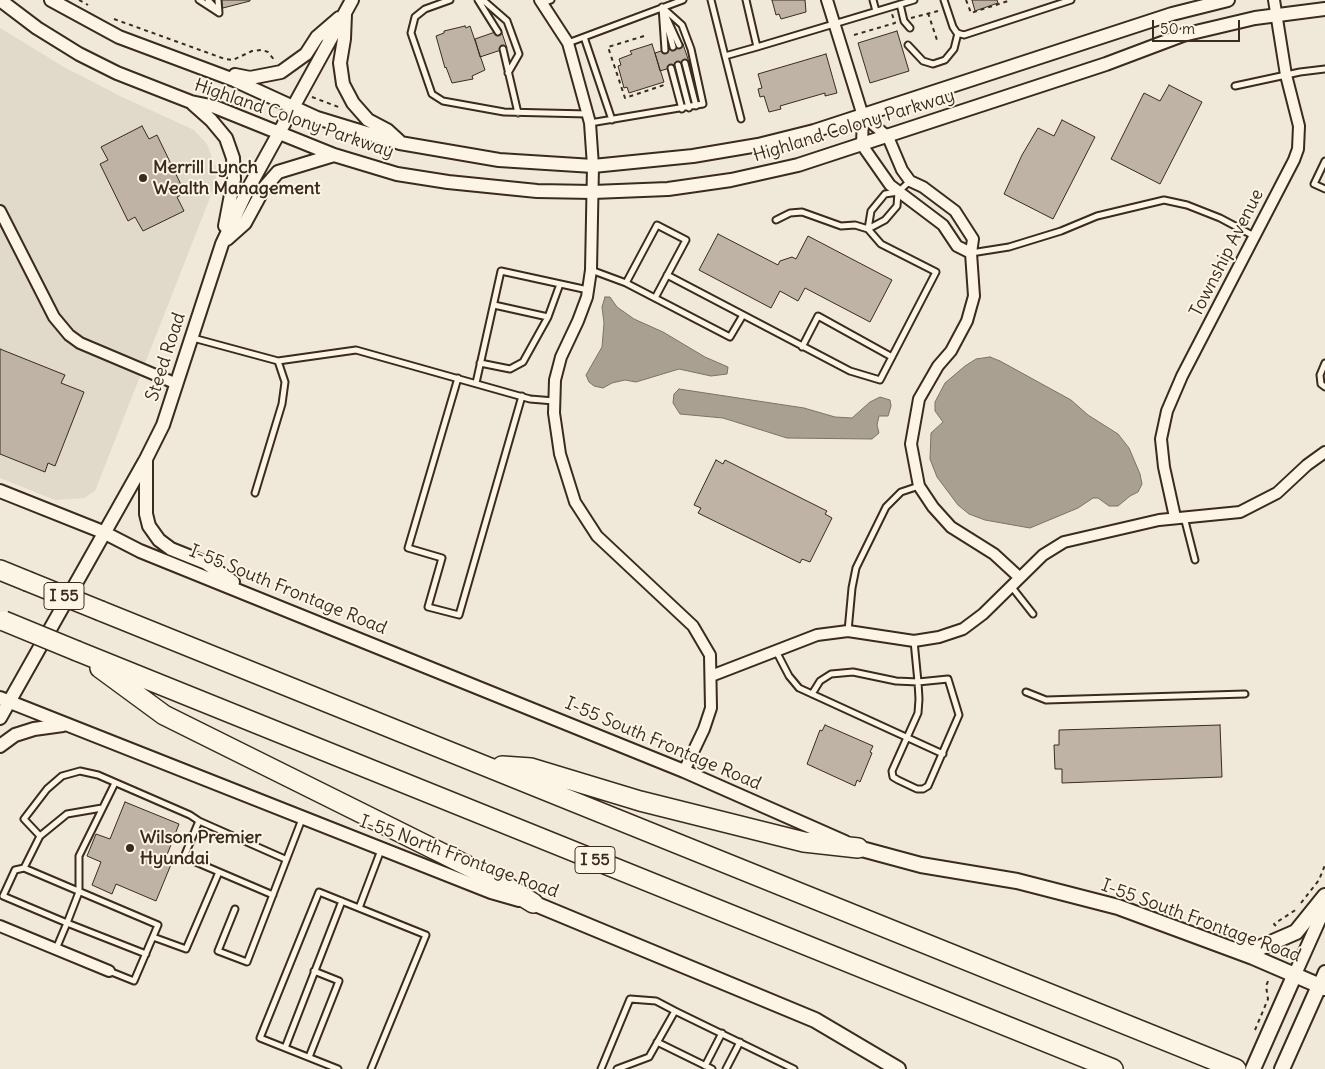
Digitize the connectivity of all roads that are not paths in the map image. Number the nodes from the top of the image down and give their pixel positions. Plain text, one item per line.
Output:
1 (0, 0) edge
2 (51, 0) edge
3 (199, 0) edge
4 (204, 0) edge
5 (210, 0) edge
6 (218, 0) edge
7 (352, 0) edge
8 (450, 0) edge
9 (478, 0) edge
10 (483, 0) edge
11 (683, 0) edge
12 (711, 0) edge
13 (746, 0) edge
14 (827, 0) edge
15 (873, 0) edge
16 (914, 0) edge
17 (944, 0) edge
18 (1071, 0) edge
19 (1228, 0) edge
20 (1274, 0) edge
21 (545, 1) edge
22 (900, 4) junction
23 (662, 7) junction
24 (1325, 9) edge
25 (876, 11) junction
26 (219, 13) junction
27 (345, 13) junction
28 (1276, 17) junction
29 (833, 23) junction
30 (907, 29) dead end
31 (498, 32) dead end
32 (958, 33) junction
33 (584, 37) junction
34 (568, 43) junction
35 (911, 44) dead end
36 (679, 45) dead end
37 (673, 47) dead end
38 (758, 47) junction
39 (503, 49) dead end
40 (665, 50) dead end
41 (725, 56) junction
42 (685, 63) dead end
43 (678, 66) dead end
44 (671, 68) dead end
45 (1325, 69) edge
46 (207, 70) junction
47 (508, 73) junction
48 (1286, 75) junction
49 (1235, 86) dead end
50 (191, 102) junction
51 (294, 106) junction
52 (696, 106) junction
53 (689, 108) junction
54 (682, 109) junction
55 (518, 113) junction
56 (863, 116) junction
57 (590, 119) junction
58 (741, 119) dead end
59 (612, 120) junction
60 (277, 134) junction
61 (888, 137) junction
62 (400, 143) junction
63 (862, 144) junction
64 (334, 155) junction
65 (1325, 161) edge
66 (593, 166) junction
67 (910, 182) junction
68 (1325, 189) edge
69 (593, 192) junction
70 (898, 192) junction
71 (0, 211) edge
72 (776, 220) dead end
73 (868, 229) junction
74 (1254, 236) junction
75 (222, 244) junction
76 (971, 253) junction
77 (591, 270) junction
78 (667, 275) junction
79 (626, 283) junction
80 (560, 284) junction
81 (588, 290) junction
82 (655, 298) junction
83 (494, 305) junction
84 (743, 315) junction
85 (548, 317) junction
86 (192, 337) junction
87 (802, 346) junction
88 (892, 357) junction
89 (278, 361) junction
90 (480, 363) junction
91 (1325, 363) edge
92 (458, 378) junction
93 (476, 383) junction
94 (178, 384) junction
95 (1325, 387) edge
96 (522, 396) junction
97 (554, 401) junction
98 (1325, 452) edge
99 (146, 459) junction
100 (919, 486) junction
101 (0, 491) edge
102 (254, 492) dead end
103 (1180, 517) junction
104 (103, 532) junction
105 (1196, 560) dead end
106 (0, 570) edge
107 (1019, 578) junction
108 (1011, 586) junction
109 (249, 594) junction
110 (1034, 614) dead end
111 (2, 621) edge
112 (848, 630) junction
113 (914, 640) junction
114 (77, 651) junction
115 (776, 651) junction
116 (711, 676) junction
117 (918, 682) junction
118 (1026, 692) dead end
119 (812, 694) junction
120 (1245, 694) dead end
121 (5, 700) edge
122 (0, 718) edge
123 (68, 726) junction
124 (907, 738) junction
125 (0, 746) edge
126 (943, 754) junction
127 (483, 764) junction
128 (684, 770) junction
129 (114, 783) junction
130 (102, 808) junction
131 (302, 819) junction
132 (199, 821) junction
133 (40, 836) junction
134 (858, 848) junction
135 (381, 850) junction
136 (285, 859) junction
137 (24, 868) junction
138 (219, 872) junction
139 (79, 892) junction
140 (273, 895) junction
141 (1325, 896) edge
142 (342, 901) junction
143 (533, 903) junction
144 (1325, 907) edge
145 (359, 908) junction
146 (235, 909) dead end
147 (67, 923) junction
148 (0, 926) edge
149 (153, 937) junction
150 (56, 949) junction
151 (1235, 951) junction
152 (146, 954) junction
153 (109, 971) joint
154 (314, 971) junction
155 (1325, 972) edge
156 (1295, 974) junction
157 (1322, 987) edge
158 (675, 1011) junction
159 (722, 1033) junction
160 (657, 1042) junction
161 (740, 1042) junction
162 (285, 1048) junction
163 (309, 1057) junction
164 (705, 1066) junction
165 (338, 1069) edge
166 (371, 1069) edge
167 (601, 1069) edge
168 (617, 1069) edge
169 (712, 1069) edge
170 (726, 1069) edge
171 (794, 1069) edge
172 (898, 1069) edge
173 (1113, 1069) edge
174 (1236, 1069) edge
175 (1253, 1069) edge
176 (1282, 1069) edge

1 - 50 street, Highland Colony Parkway
2 - 46 street, Highland Colony Parkway
3 - 26 lane
4 - 26 lane
5 - 26 lane
6 - 26 lane
7 - 27 street, Steed Road
8 - 55 lane
9 - 31 lane
10 - 47 lane
11 - 23 lane
12 - 41 lane
13 - 38 lane
14 - 29 street
15 - 25 lane
16 - 22 lane
17 - 32 lane
18 - 32 lane
19 - 56 street, Highland Colony Parkway
20 - 28 street, Township Avenue
21 - 34 street
22 - 25 lane
22 - 30 lane
23 - 33 lane
23 - 36 lane
23 - 37 lane
23 - 40 lane
23 - 52 lane
24 - 28 street, Highland Colony Parkway
25 - 29 lane
27 - 46 street
27 - 51 street, Steed Road
27 - 62 street
28 - 48 street, Township Avenue
28 - 61 street, Highland Colony Parkway
29 - 38 lane
29 - 56 street
32 - 35 lane
33 - 34 lane
33 - 59 lane
34 - 57 street
38 - 41 lane
39 - 47 lane
41 - 58 lane
42 - 52 lane
43 - 53 lane
44 - 54 lane
45 - 48 lane
46 - 51 street, Highland Colony Parkway
47 - 55 lane
48 - 49 lane
48 - 74 street, Township Avenue
50 - 60 street, Highland Colony Parkway
50 - 75 street
51 - 60 street, Steed Road
51 - 62 street, Highland Colony Parkway
52 - 53 lane
53 - 54 lane
54 - 59 lane
55 - 57 lane
56 - 61 street
56 - 63 street
56 - 66 street, Highland Colony Parkway
57 - 59 lane
57 - 66 street
60 - 64 street, Highland Colony Parkway
60 - 75 street, Steed Road
61 - 63 street, Highland Colony Parkway
61 - 67 street
62 - 66 street, Highland Colony Parkway
63 - 69 street, Highland Colony Parkway
63 - 70 street
64 - 69 street, Highland Colony Parkway
64 - 75 street
65 - 68 lane
66 - 69 street
67 - 70 lane
67 - 76 street
69 - 77 street
70 - 73 lane
70 - 73 lane
70 - 76 street
71 - 94 street
72 - 73 lane
73 - 88 lane
74 - 76 lane
74 - 103 street, Township Avenue
75 - 86 street, Steed Road
76 - 100 street
77 - 79 lane
77 - 81 street
78 - 79 lane
78 - 82 lane
78 - 84 lane
79 - 82 lane
80 - 81 lane
80 - 83 lane
80 - 85 lane
81 - 97 street
82 - 84 lane
83 - 85 lane
83 - 90 lane
84 - 87 lane
85 - 90 lane
86 - 89 lane
86 - 94 street, Steed Road
87 - 88 lane
87 - 88 lane
89 - 92 lane
89 - 102 lane
90 - 93 lane
91 - 95 lane
92 - 93 lane
92 - 96 lane
93 - 96 lane
94 - 99 street, Steed Road
96 - 97 lane
97 - 116 street
98 - 103 street
99 - 104 street, Steed Road
99 - 109 street
100 - 107 street
100 - 112 lane
101 - 104 street, I-55 South Frontage Road
103 - 105 lane
103 - 107 street
104 - 109 street, I-55 South Frontage Road
104 - 121 street, Steed Road
106 - 127 highway, I 55, bridge
107 - 108 street
108 - 110 lane
108 - 113 street
109 - 128 street, I-55 South Frontage Road
111 - 114 highway, I 55, bridge
112 - 113 street
112 - 115 street
113 - 117 lane
114 - 143 highway
114 - 173 highway, I 55
115 - 116 street
115 - 119 lane
116 - 128 street
117 - 119 lane
117 - 124 lane
117 - 126 lane
118 - 120 lane
119 - 124 lane
121 - 122 street, Steed Road
121 - 123 street, I-55 North Frontage Road
123 - 125 street
123 - 131 street, I-55 North Frontage Road
124 - 126 lane
124 - 126 lane
127 - 134 highway
127 - 174 highway, I 55
128 - 134 street, I-55 South Frontage Road
129 - 130 lane
129 - 132 lane
129 - 133 lane
130 - 133 lane
130 - 139 lane
131 - 135 street, I-55 North Frontage Road
131 - 136 lane
132 - 136 lane
132 - 138 lane
133 - 137 lane
134 - 151 main road, I-55 South Frontage Road
135 - 143 street, I-55 North Frontage Road
135 - 145 lane
136 - 140 lane
137 - 139 lane
137 - 147 lane
138 - 140 lane
138 - 149 lane
139 - 147 lane
139 - 149 lane
140 - 146 lane
141 - 151 main road
142 - 145 lane
142 - 154 lane
142 - 162 lane
143 - 172 main road, I-55 North Frontage Road
144 - 156 street
145 - 166 lane
147 - 150 lane
147 - 152 lane
148 - 150 street
149 - 152 lane
150 - 153 street
151 - 156 main road, I-55 South Frontage Road
152 - 153 lane
154 - 162 lane
154 - 163 lane
155 - 157 street
156 - 157 main road, I-55 South Frontage Road
156 - 175 main road
157 - 176 main road
158 - 159 lane
158 - 160 lane
158 - 167 lane
159 - 161 lane
159 - 164 lane
160 - 164 lane
160 - 168 lane
161 - 170 lane
161 - 171 lane
162 - 163 lane
163 - 165 lane
164 - 169 lane

